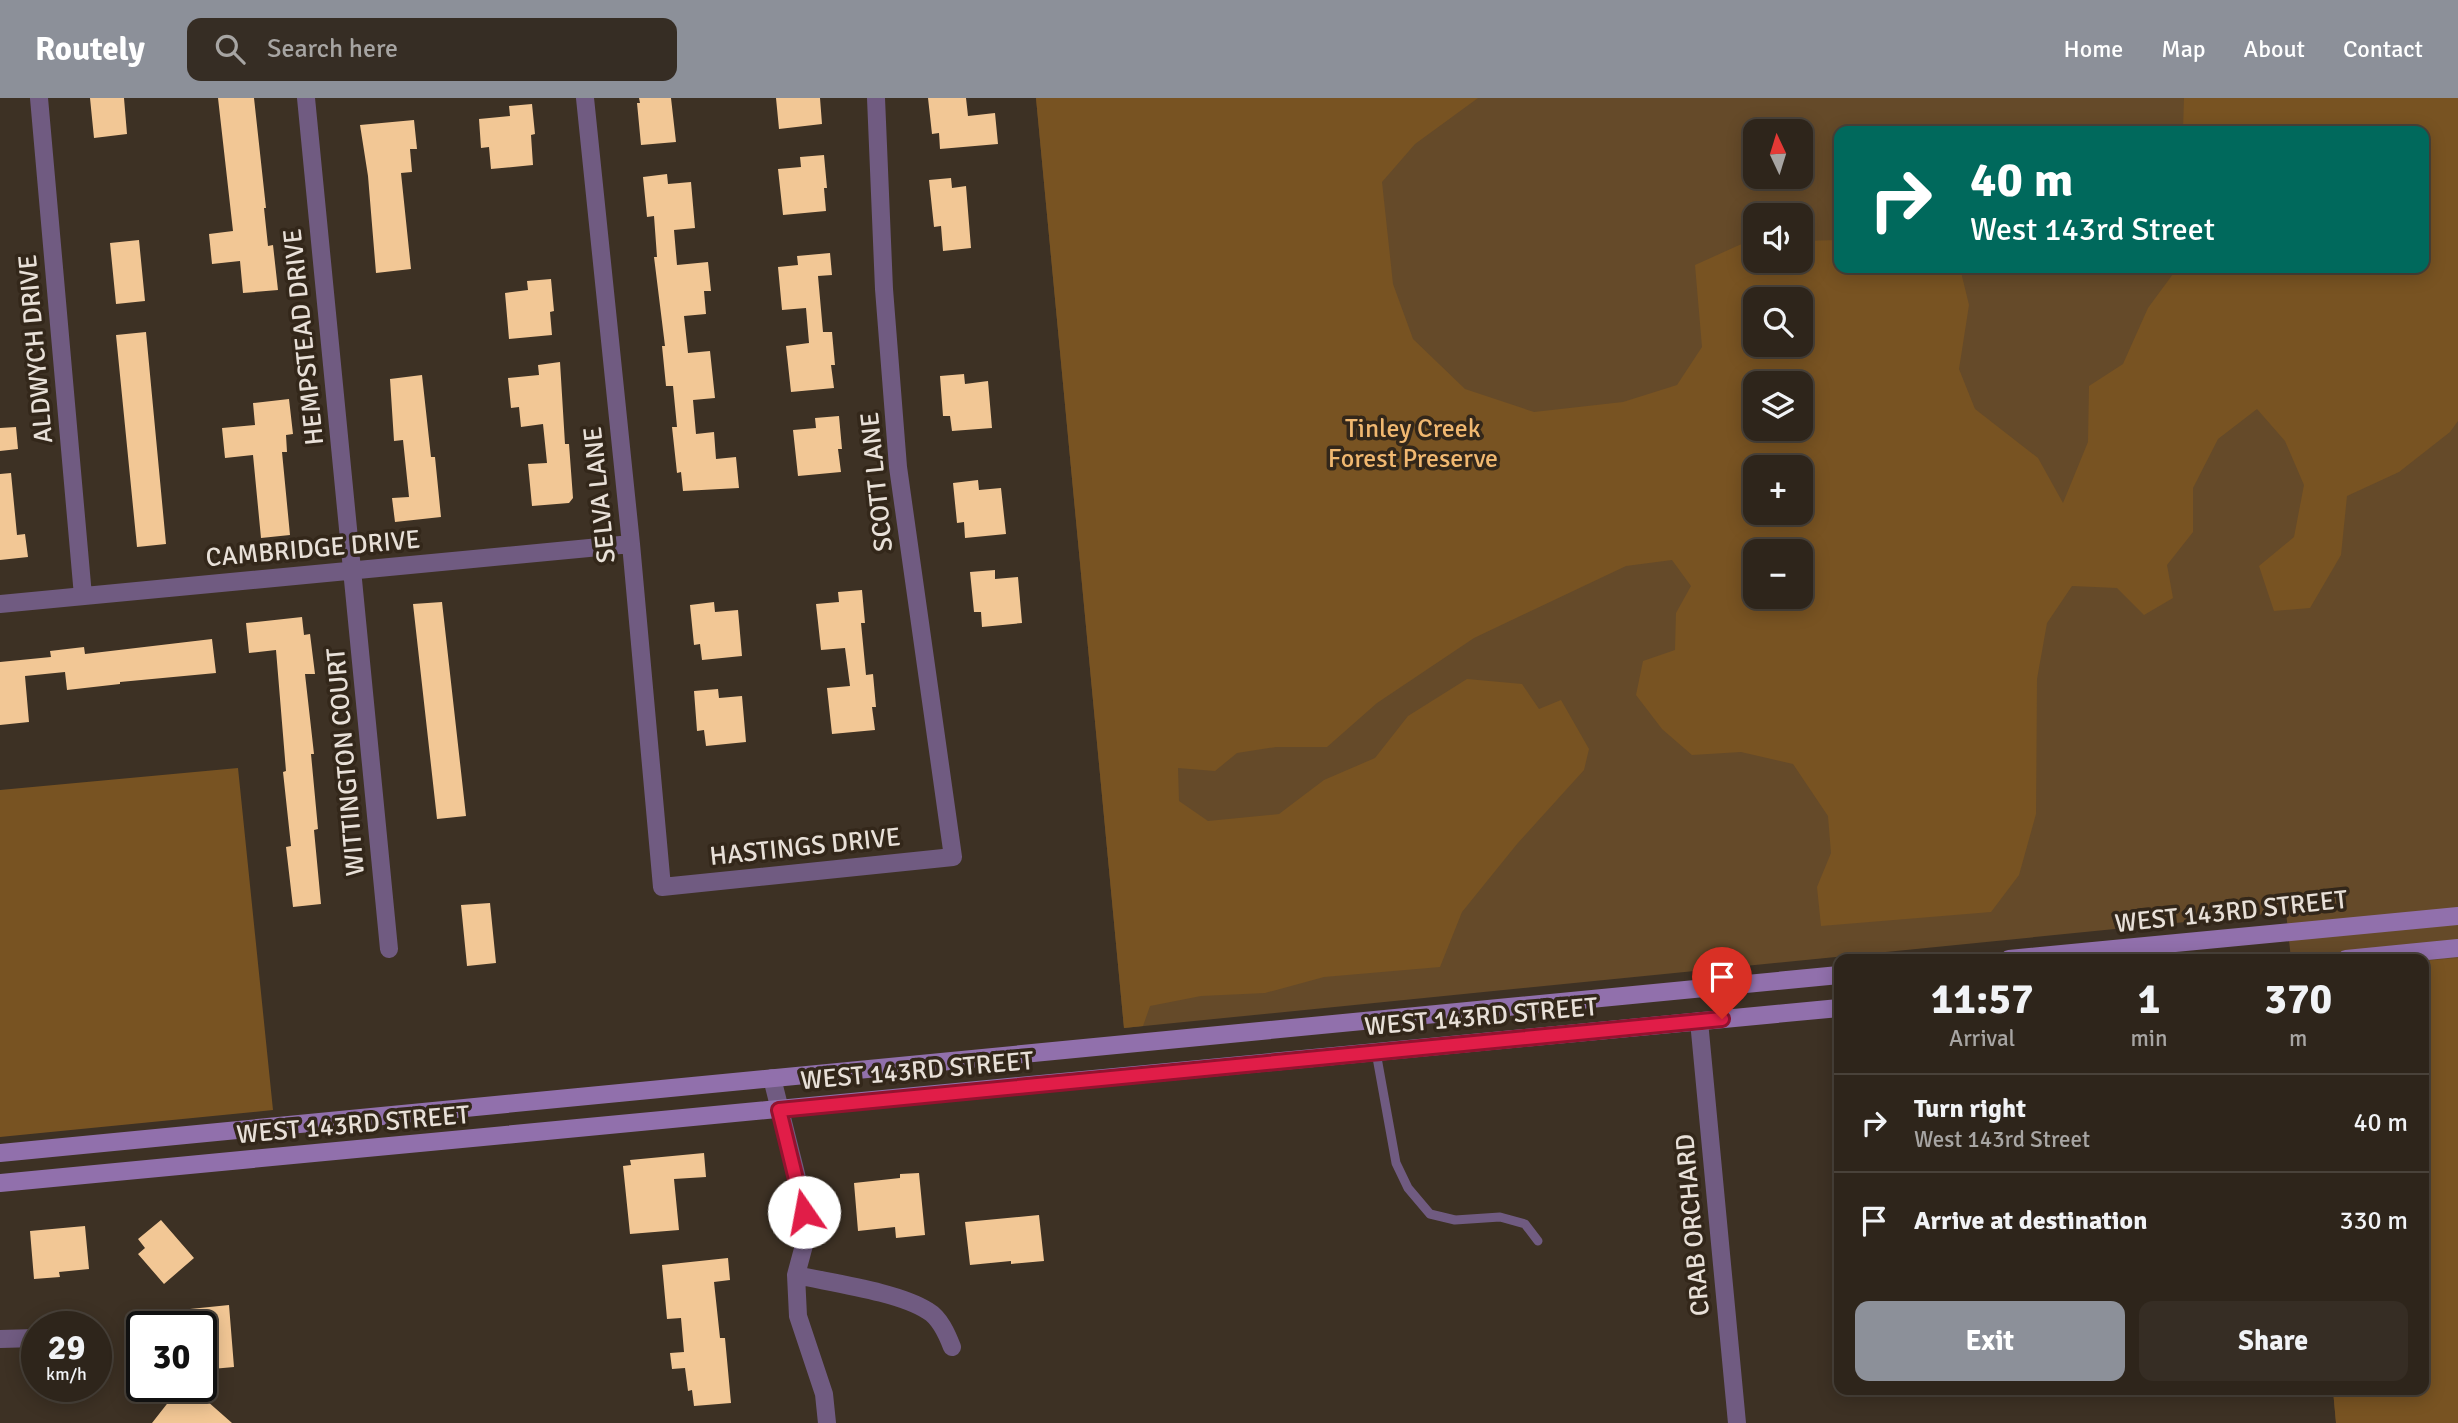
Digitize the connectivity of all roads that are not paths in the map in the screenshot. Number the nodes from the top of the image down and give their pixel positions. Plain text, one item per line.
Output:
1 (39, 98) edge
2 (306, 98) edge
3 (585, 98) edge
4 (876, 98) edge
5 (631, 544) junction
6 (353, 571) junction
7 (83, 596) junction
8 (0, 604) edge
9 (953, 857) joint
10 (663, 887) joint
11 (2458, 916) edge
12 (2458, 948) edge
13 (389, 949) dead end
14 (2061, 954) edge
15 (2397, 954) edge
16 (1834, 975) edge
17 (1834, 1008) edge
18 (1699, 1021) junction
19 (1376, 1052) junction
20 (772, 1078) junction
21 (779, 1110) junction
22 (0, 1153) edge
23 (0, 1183) edge
24 (1538, 1241) dead end
25 (796, 1275) junction
26 (21, 1338) edge
27 (0, 1339) edge
28 (952, 1347) dead end
29 (827, 1423) edge
30 (1737, 1423) edge

1 - 7 street, ALDWYCH DRIVE
2 - 6 street, HEMPSTEAD DRIVE
3 - 5 street, SELVA LANE
4 - 9 street, SCOTT LANE
5 - 6 street, CAMBRIDGE DRIVE
5 - 10 street, SELVA LANE
6 - 7 street, CAMBRIDGE DRIVE
6 - 13 street, WITTINGTON COURT
7 - 8 street, CAMBRIDGE DRIVE
9 - 10 street, HASTINGS DRIVE
11 - 14 main road, WEST 143RD STREET
12 - 15 main road
16 - 20 main road, WEST 143RD STREET
17 - 18 main road, WEST 143RD STREET
18 - 19 main road, WEST 143RD STREET
18 - 30 street, CRAB ORCHARD
19 - 21 main road, WEST 143RD STREET
19 - 24 lane
20 - 21 street
20 - 22 main road, WEST 143RD STREET
21 - 23 main road, WEST 143RD STREET
21 - 25 street
25 - 28 street
25 - 29 street
26 - 27 street

